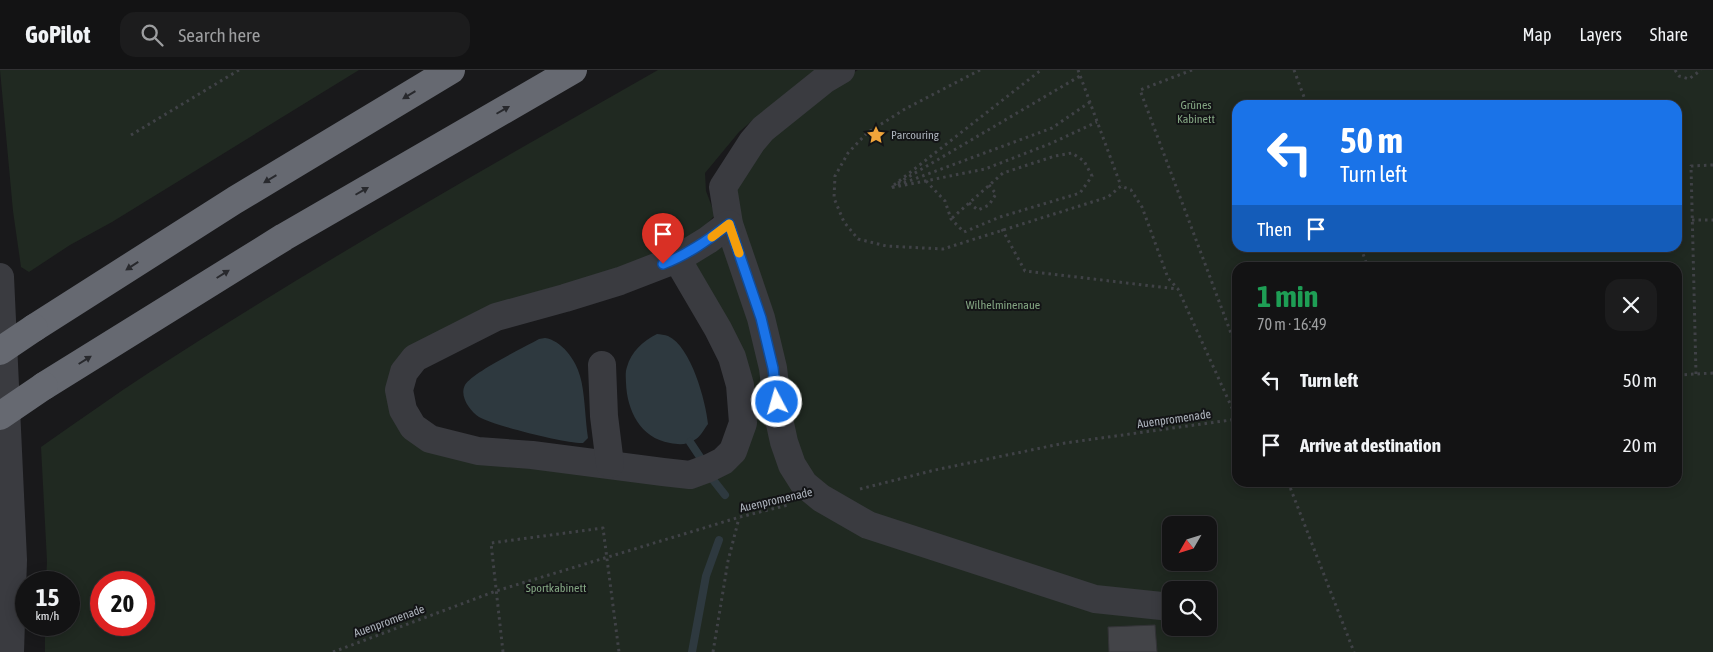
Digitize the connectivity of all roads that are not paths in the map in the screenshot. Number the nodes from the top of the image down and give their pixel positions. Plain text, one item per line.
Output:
1 (451, 70) edge
2 (573, 70) edge
3 (841, 70) edge
4 (729, 224) junction
5 (677, 259) junction
6 (0, 277) edge
7 (0, 350) edge
8 (602, 365) dead end
9 (0, 416) edge
10 (610, 464) junction
11 (1162, 606) edge
12 (10, 652) edge

1 -> 7 highway, bridge
9 -> 2 highway, bridge
3 - 4 street
4 - 5 street
4 - 11 street
5 - 10 street
5 - 10 street
6 - 12 street
8 - 10 street

